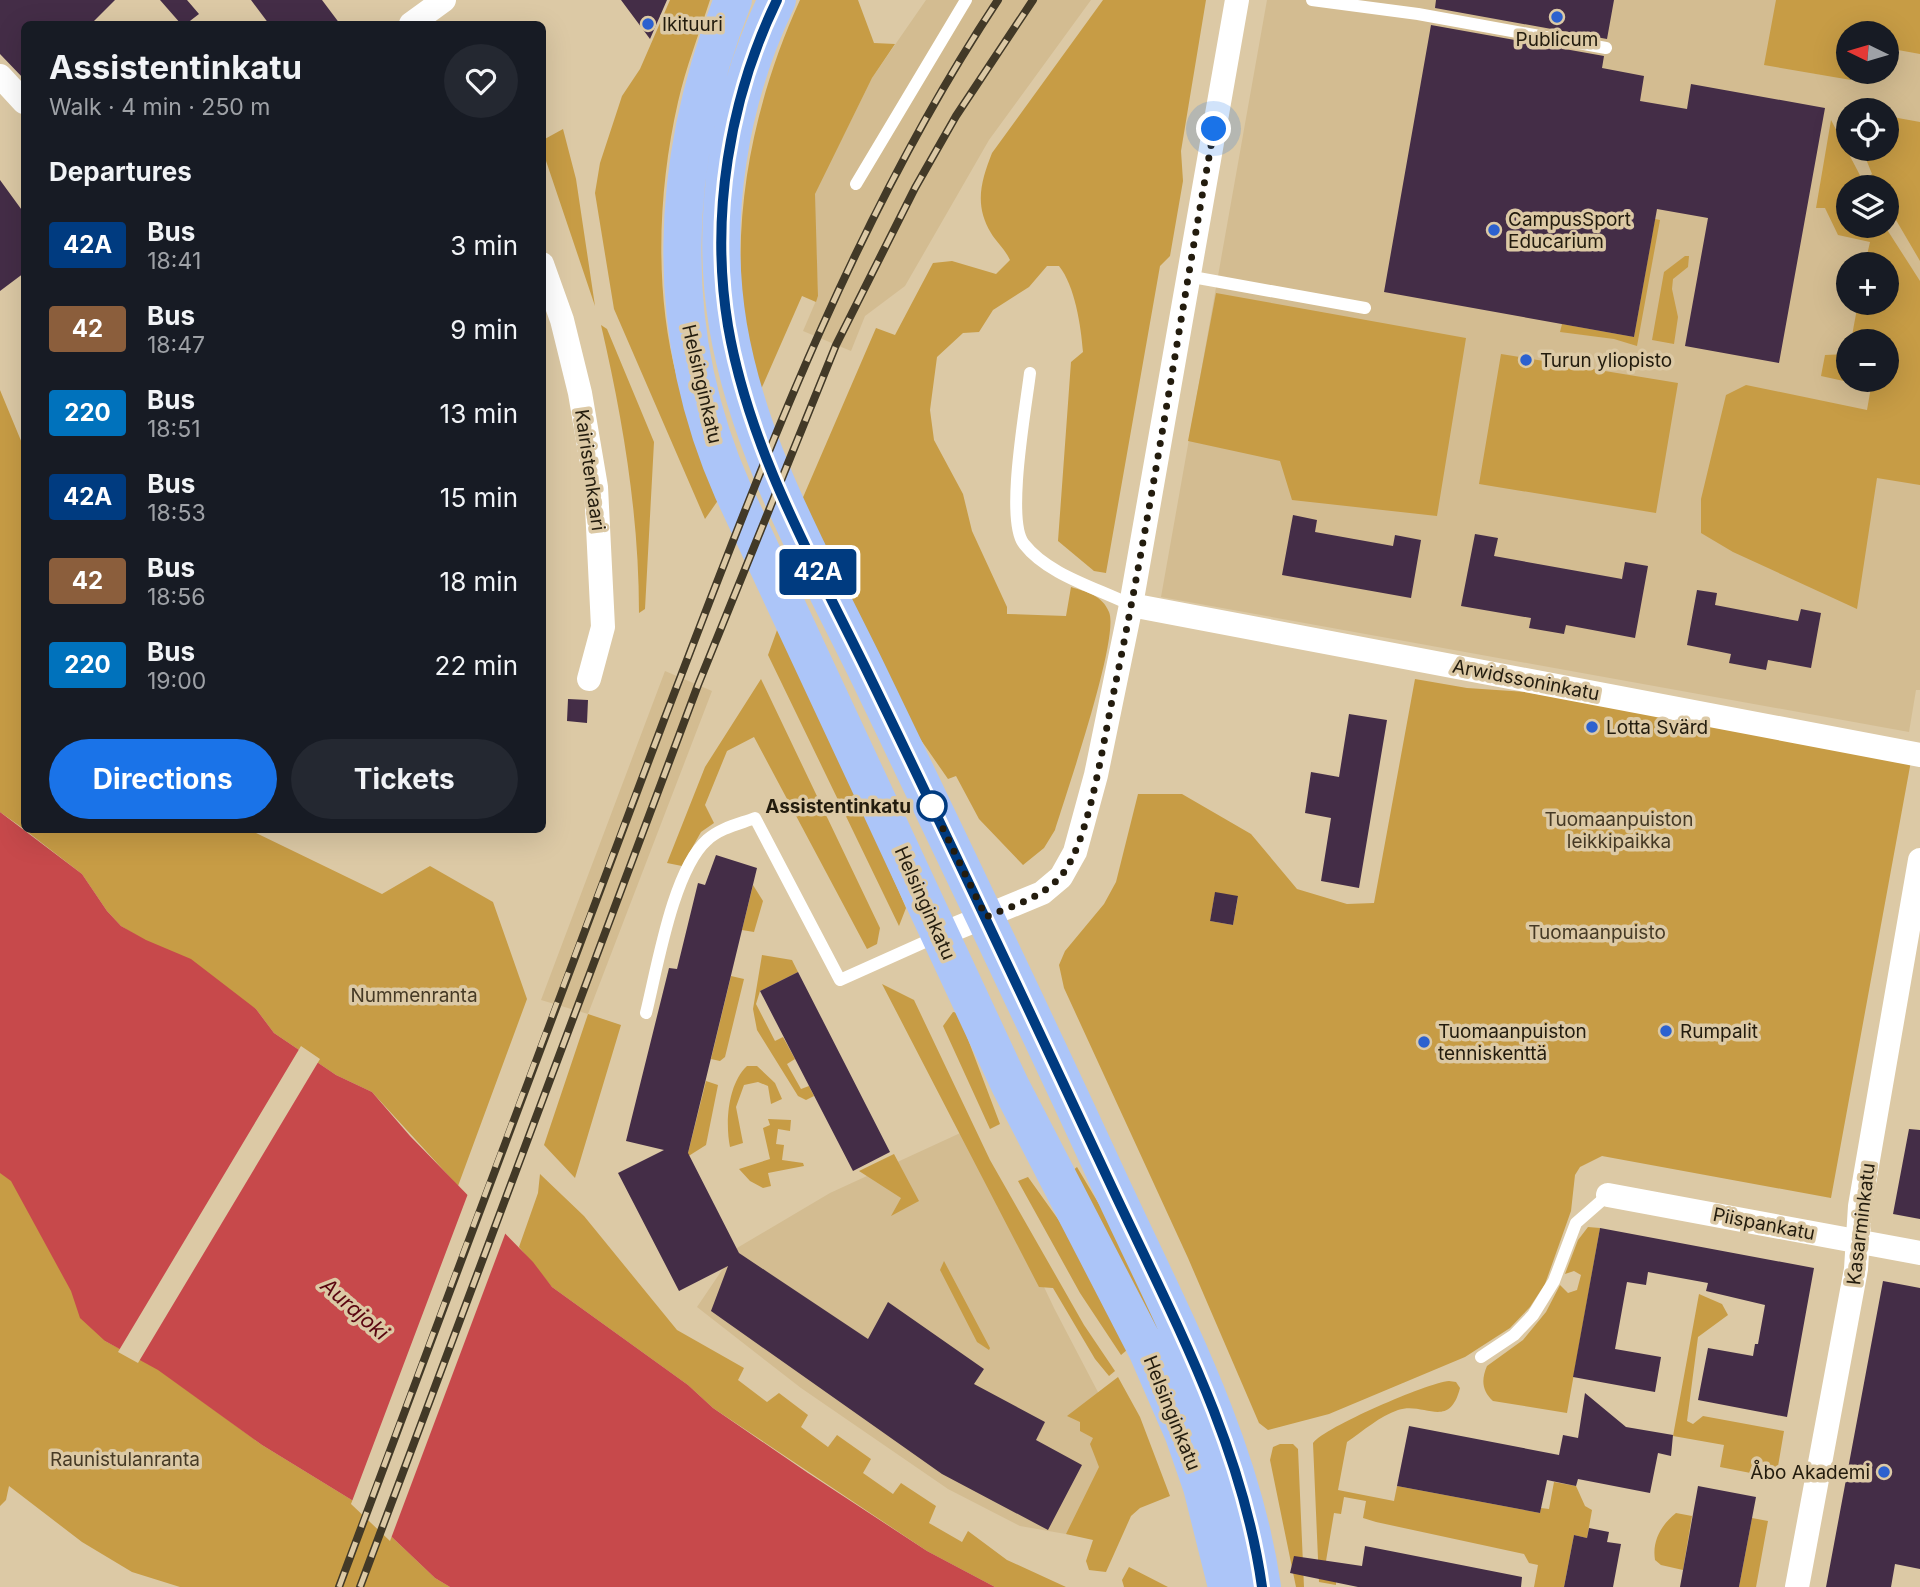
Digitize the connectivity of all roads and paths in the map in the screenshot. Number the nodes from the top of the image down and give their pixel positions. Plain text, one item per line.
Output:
1 (733, 0) edge
2 (777, 0) edge
3 (966, 0) edge
4 (1237, 0) edge
5 (1312, 0) edge
6 (1606, 48) dead end
7 (0, 76) edge
8 (21, 99) edge
9 (856, 184) dead end
10 (546, 275) edge
11 (1187, 276) junction
12 (1365, 308) dead end
13 (1030, 373) dead end
14 (1131, 605) junction
15 (589, 679) dead end
16 (1920, 755) edge
17 (1920, 860) edge
18 (986, 917) junction
19 (940, 935) junction
20 (646, 1013) dead end
21 (1608, 1195) joint
22 (1857, 1241) junction
23 (1920, 1253) edge
24 (1480, 1357) dead end
25 (1227, 1587) edge
26 (1262, 1587) edge
27 (1797, 1587) edge

1 - 19 main road, Helsinginkatu
2 - 18 main road, Helsinginkatu
3 - 9 lane
4 - 11 street
5 - 6 lane
7 - 8 street
10 - 15 street, Kairistenkaari
11 - 12 lane
11 - 14 street
13 - 14 lane
14 - 16 street, Arwidssoninkatu
14 - 18 street
17 - 22 street, Kasarminkatu
18 - 19 street
18 - 26 main road, Helsinginkatu
19 - 20 lane
19 - 25 main road, Helsinginkatu
21 - 22 street, Piispankatu
21 - 24 lane
22 - 23 street, Piispankatu
22 - 27 street, Kasarminkatu

